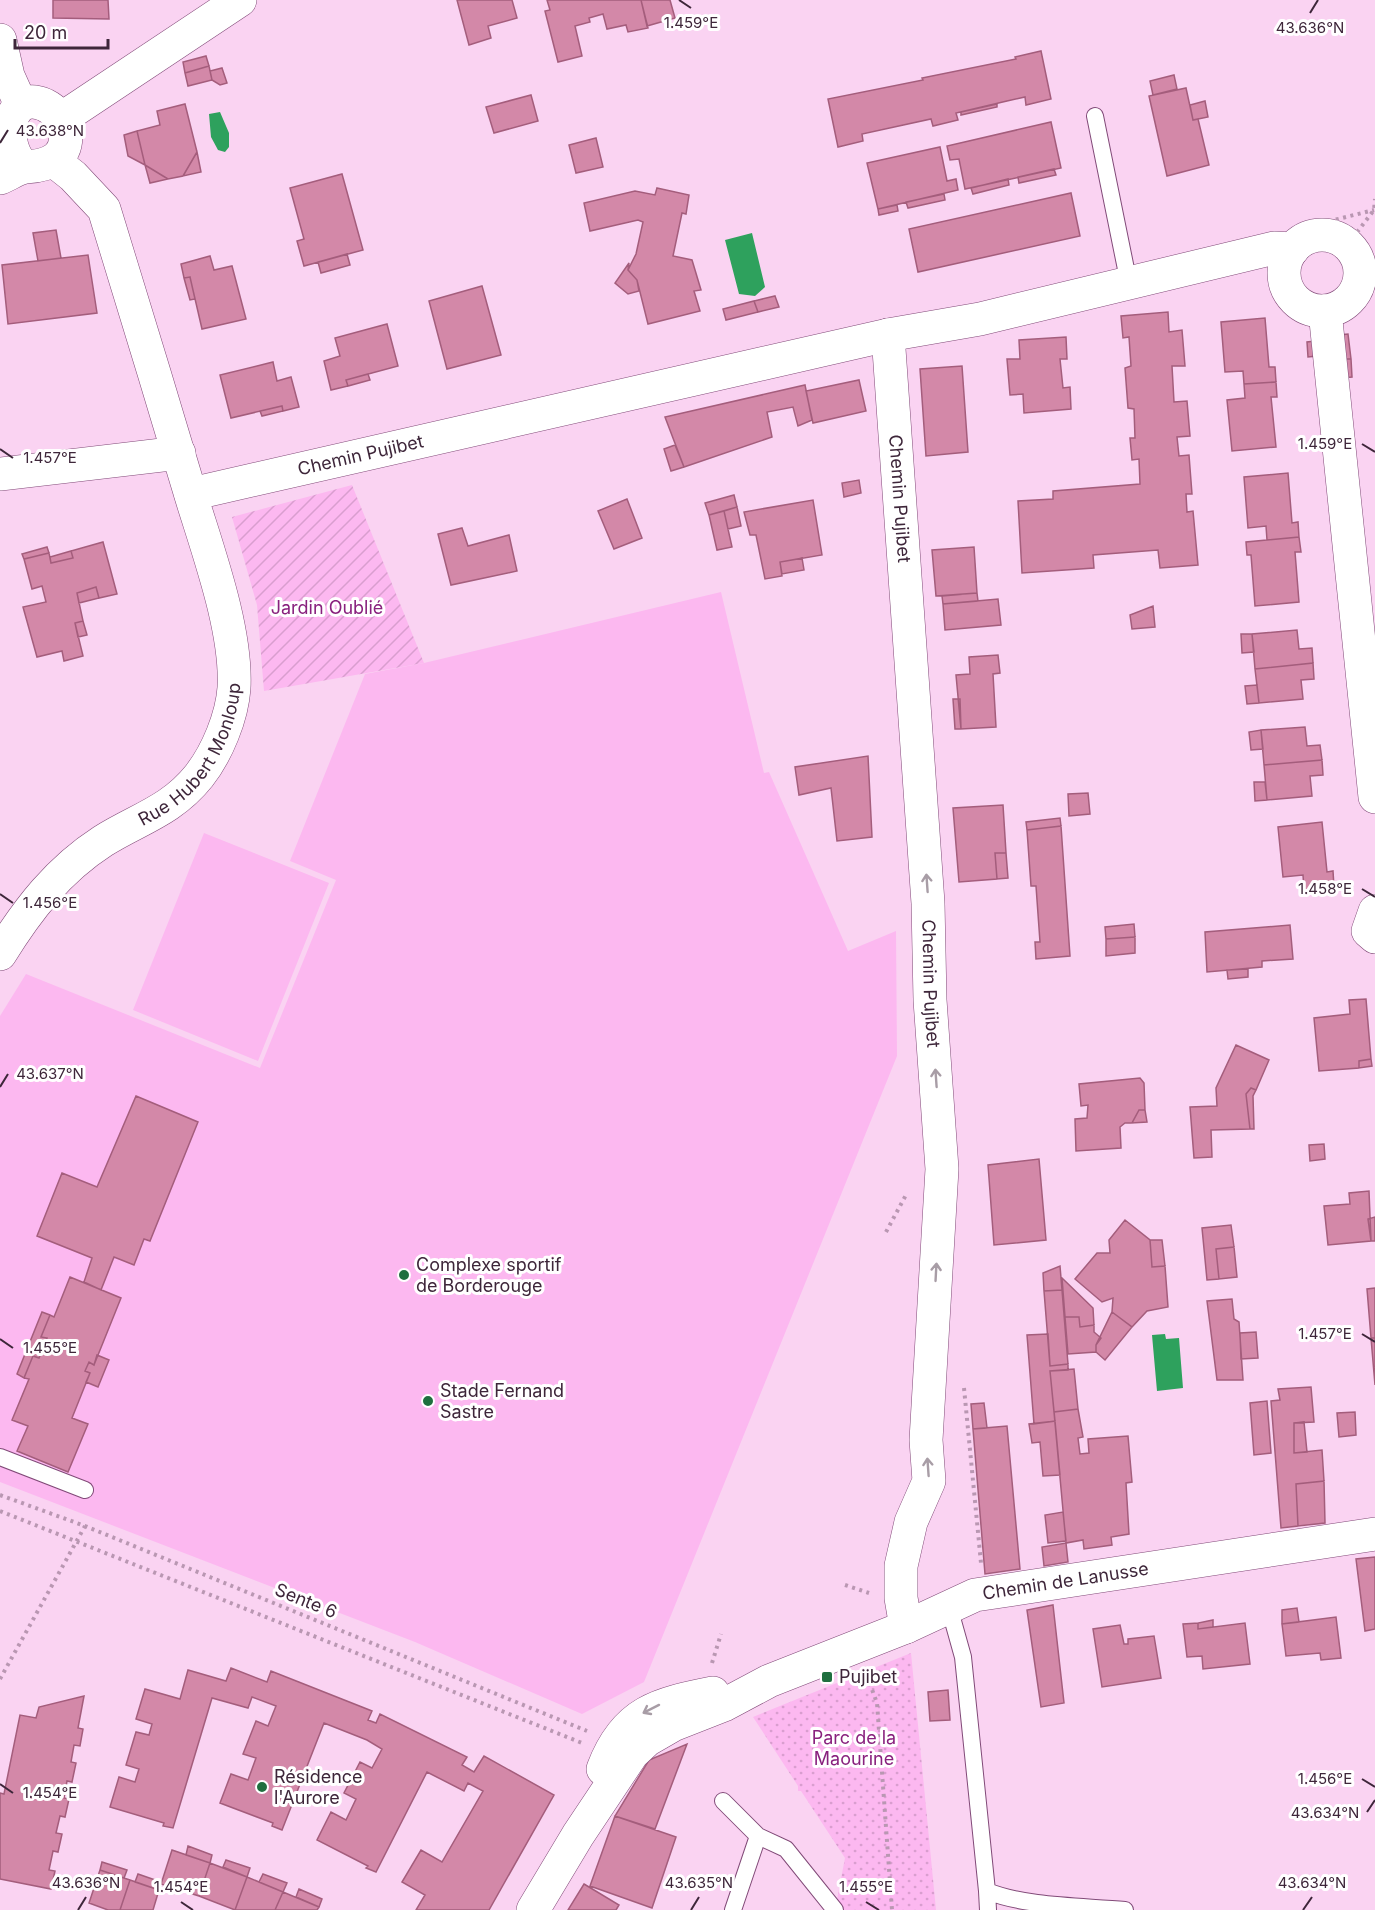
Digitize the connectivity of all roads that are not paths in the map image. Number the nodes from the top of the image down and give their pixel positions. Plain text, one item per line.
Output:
1 (240, 0) edge
2 (0, 40) edge
3 (21, 105) junction
4 (1095, 116) dead end
5 (61, 119) junction
6 (0, 134) edge
7 (26, 169) edge
8 (1293, 249) junction
9 (1129, 284) junction
10 (1325, 311) junction
11 (888, 335) junction
12 (179, 453) junction
13 (0, 474) edge
14 (191, 494) junction
15 (1375, 797) edge
16 (1375, 911) edge
17 (1375, 937) edge
18 (0, 954) edge
19 (0, 1457) edge
20 (85, 1490) dead end
21 (1375, 1534) edge
22 (949, 1607) junction
23 (906, 1627) junction
24 (723, 1801) dead end
25 (758, 1836) junction
26 (987, 1891) junction
27 (533, 1910) edge
28 (733, 1910) edge
29 (835, 1910) edge
30 (988, 1910) edge
31 (1125, 1910) edge

1 - 5 street
2 - 3 street
3 - 5 street
3 - 6 street
4 - 9 lane
5 - 7 street
6 - 7 street
7 - 12 street
8 - 9 street, Chemin Pujibet
8 - 10 street
8 - 10 street, Chemin Pujibet
9 - 11 street, Chemin Pujibet
10 - 15 street
11 - 14 street, Chemin Pujibet
23 -> 11 street, Chemin Pujibet
12 - 13 street
12 - 14 street
14 - 18 street, Rue Hubert Monloup
16 - 17 street
19 - 20 lane
21 - 22 street, Chemin de Lanusse
22 - 23 street, Chemin de Lanusse
22 - 26 lane
23 - 27 street, Chemin de Lanusse
24 - 25 lane
25 - 28 lane
25 - 29 lane
26 - 30 lane
26 - 31 lane

